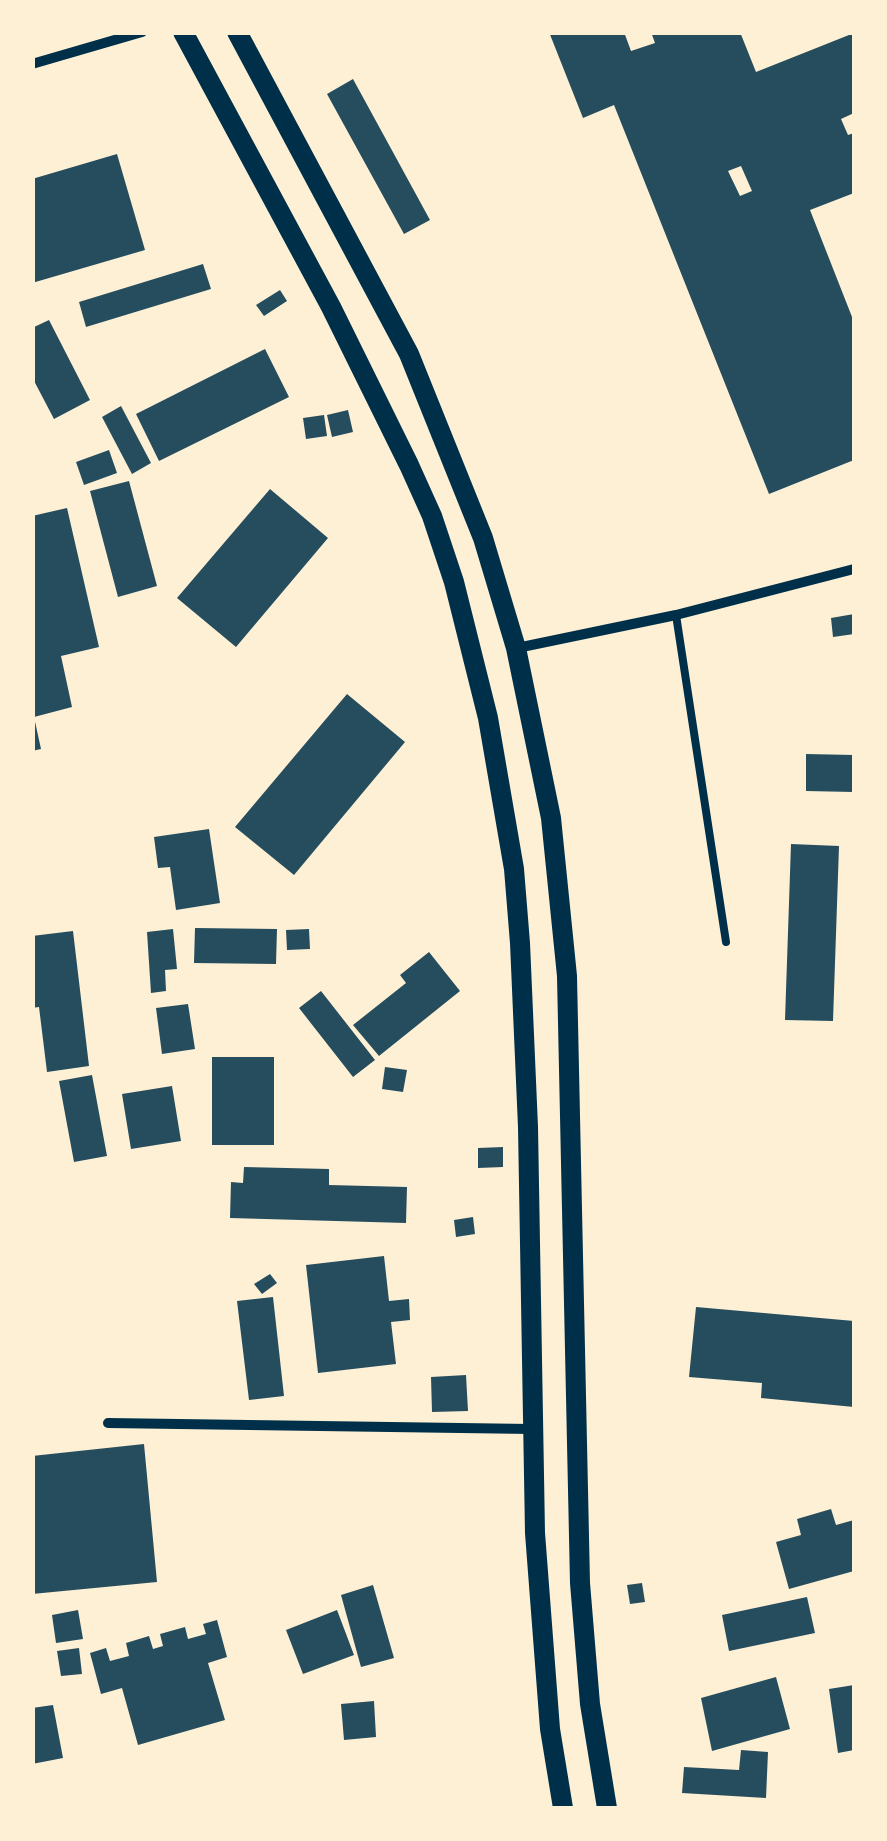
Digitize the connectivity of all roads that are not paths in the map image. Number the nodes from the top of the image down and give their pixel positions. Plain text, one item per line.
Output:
1 (142, 32) edge
2 (183, 32) edge
3 (237, 32) edge
4 (32, 64) edge
5 (854, 568) edge
6 (676, 615) junction
7 (516, 648) junction
8 (726, 942) dead end
9 (108, 1423) dead end
10 (531, 1429) junction
11 (563, 1808) edge
12 (607, 1808) edge

1 - 4 street
2 - 10 main road
3 - 7 main road
5 - 6 street
6 - 7 street
6 - 8 lane
7 - 12 main road
9 - 10 street
10 - 11 main road

